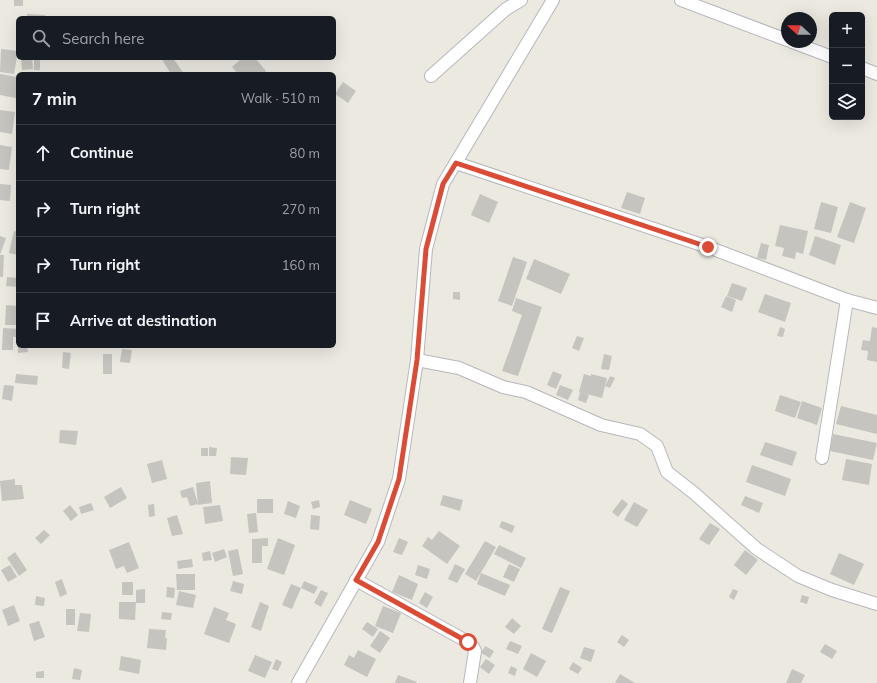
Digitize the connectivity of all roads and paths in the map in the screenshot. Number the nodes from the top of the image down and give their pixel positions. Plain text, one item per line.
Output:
1 (521, 0) edge
2 (553, 0) edge
3 (681, 0) edge
4 (781, 38) edge
5 (808, 48) edge
6 (829, 56) edge
7 (865, 69) edge
8 (877, 74) edge
9 (431, 76) dead end
10 (456, 163) junction
11 (847, 300) junction
12 (877, 308) edge
13 (417, 360) junction
14 (822, 458) dead end
15 (356, 580) junction
16 (877, 604) edge
17 (298, 683) edge
18 (470, 683) edge

1 - 9 street
2 - 10 street
3 - 4 street
5 - 6 street
7 - 8 street
10 - 11 street
10 - 13 street
11 - 12 street
11 - 14 street
13 - 15 street
13 - 16 street
15 - 17 street
15 - 18 street

